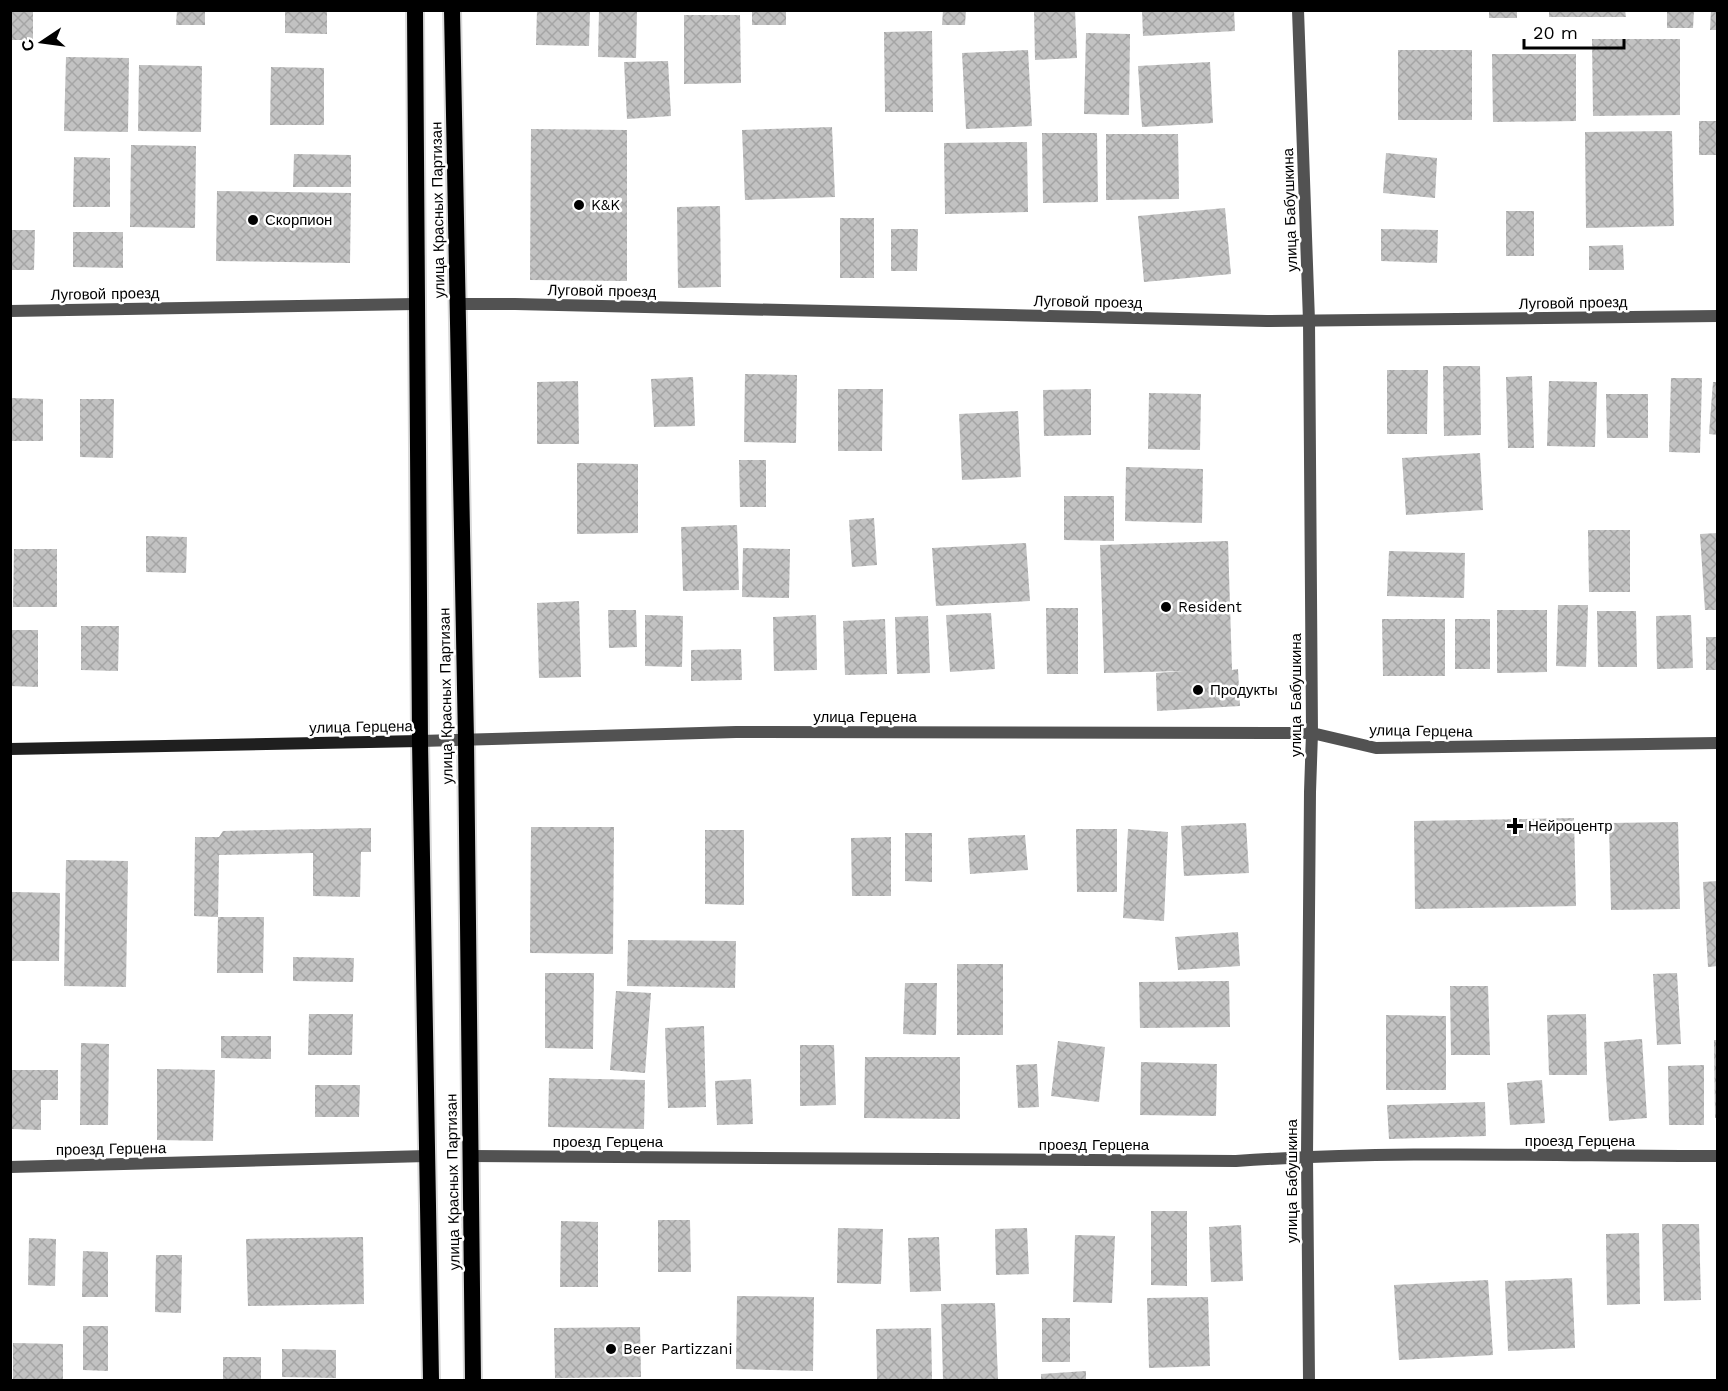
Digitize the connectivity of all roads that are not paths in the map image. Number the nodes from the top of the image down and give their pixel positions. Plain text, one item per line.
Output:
1 (415, 10) edge
2 (452, 10) edge
3 (1298, 10) edge
4 (416, 304) junction
5 (458, 304) junction
6 (10, 311) edge
7 (1718, 316) edge
8 (1309, 321) junction
9 (1312, 733) junction
10 (466, 740) junction
11 (420, 741) junction
12 (1718, 743) edge
13 (10, 749) edge
14 (427, 1156) junction
15 (470, 1156) junction
16 (1307, 1156) junction
17 (1718, 1156) edge
18 (10, 1167) edge
19 (431, 1380) edge
20 (473, 1380) edge
21 (1309, 1380) edge

1 - 4 highway, улица Красных Партизан
2 - 5 highway, улица Красных Партизан
3 - 8 street, улица Бабушкина
4 - 6 street, Луговой проезд
4 - 11 highway, улица Красных Партизан
5 - 8 street, Луговой проезд
5 - 10 highway, улица Красных Партизан
7 - 8 street, Луговой проезд
8 - 9 street, улица Бабушкина
9 - 10 street, улица Герцена
9 - 12 street, улица Герцена
9 - 16 street, улица Бабушкина
10 - 11 street, улица Герцена
10 - 15 highway, улица Красных Партизан
11 - 13 main road, улица Герцена
11 - 14 highway, улица Красных Партизан
14 - 18 street, проезд Герцена
14 - 19 highway, улица Красных Партизан
15 - 16 street, проезд Герцена
15 - 20 highway, улица Красных Партизан
16 - 17 street, проезд Герцена
16 - 21 street, улица Бабушкина

